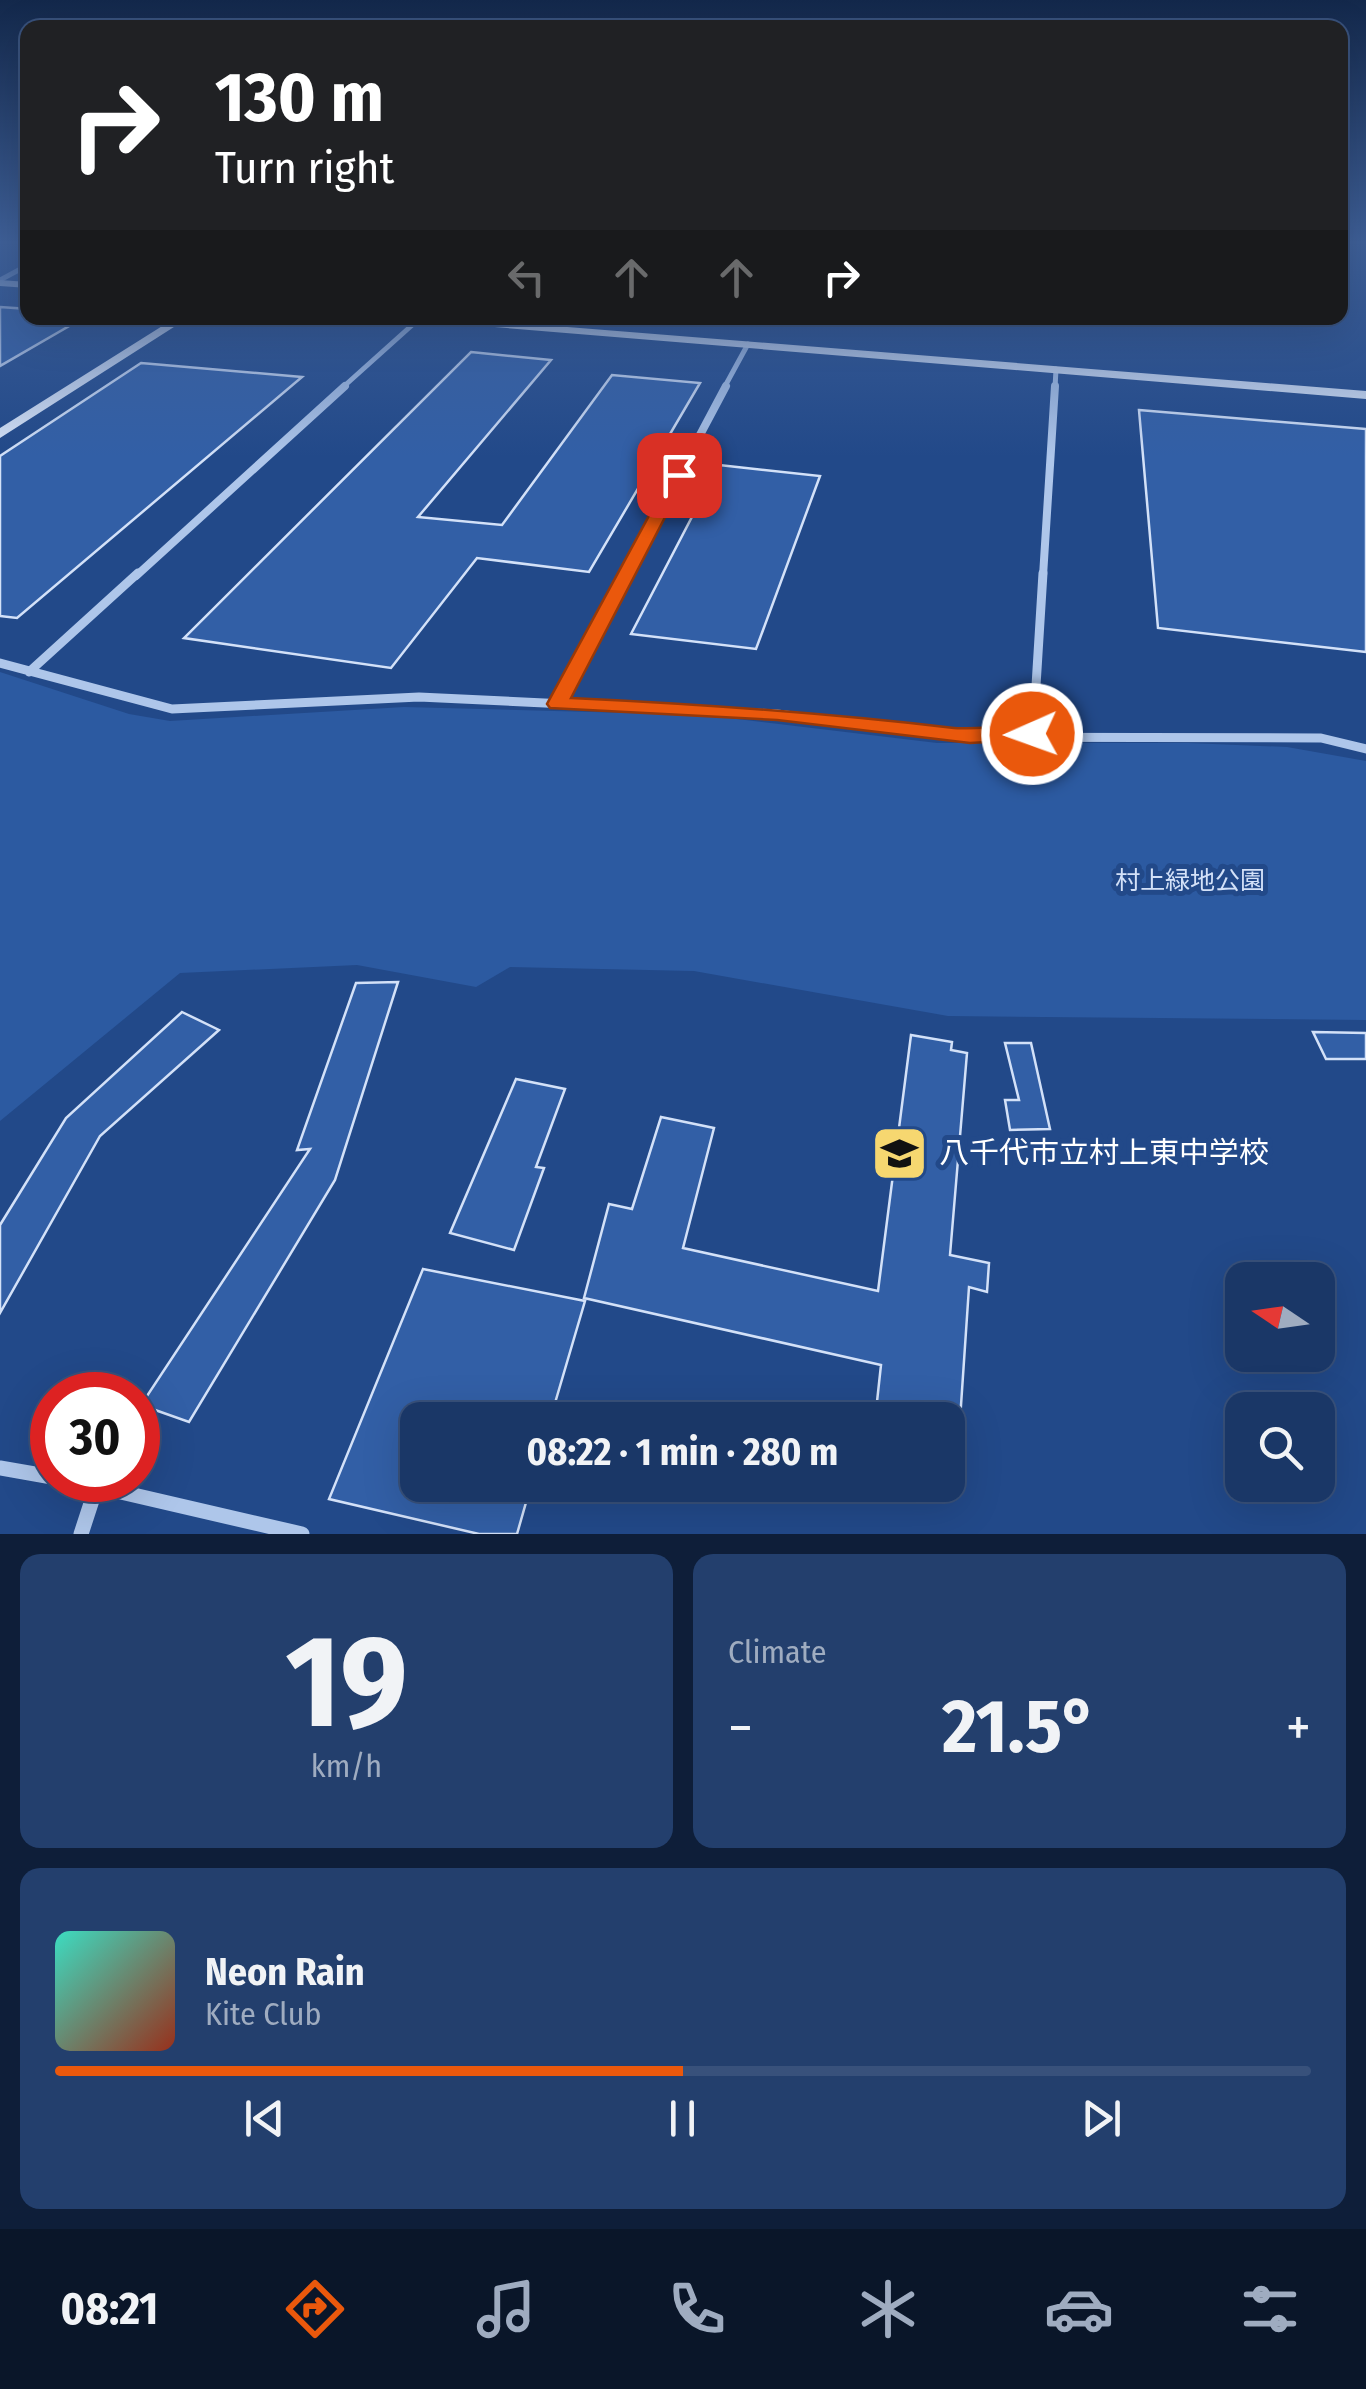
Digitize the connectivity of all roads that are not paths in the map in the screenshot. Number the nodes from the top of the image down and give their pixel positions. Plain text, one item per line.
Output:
1 (171, 325) edge
2 (412, 325) edge
3 (558, 325) edge
4 (748, 344) junction
5 (1056, 369) junction
6 (1366, 396) edge
7 (0, 434) edge
8 (0, 663) edge
9 (28, 672) junction
10 (557, 704) junction
11 (1032, 734) junction
12 (1366, 748) edge
13 (0, 1468) edge
14 (30, 1473) edge
15 (160, 1500) edge
16 (91, 1502) edge
17 (80, 1534) edge
18 (302, 1534) edge

1 - 7 street
2 - 9 street
3 - 4 street
4 - 5 street
4 - 10 street
5 - 6 street
5 - 11 street
8 - 9 street
9 - 10 street
10 - 11 street
11 - 12 street
13 - 14 street
15 - 18 street
16 - 17 street

